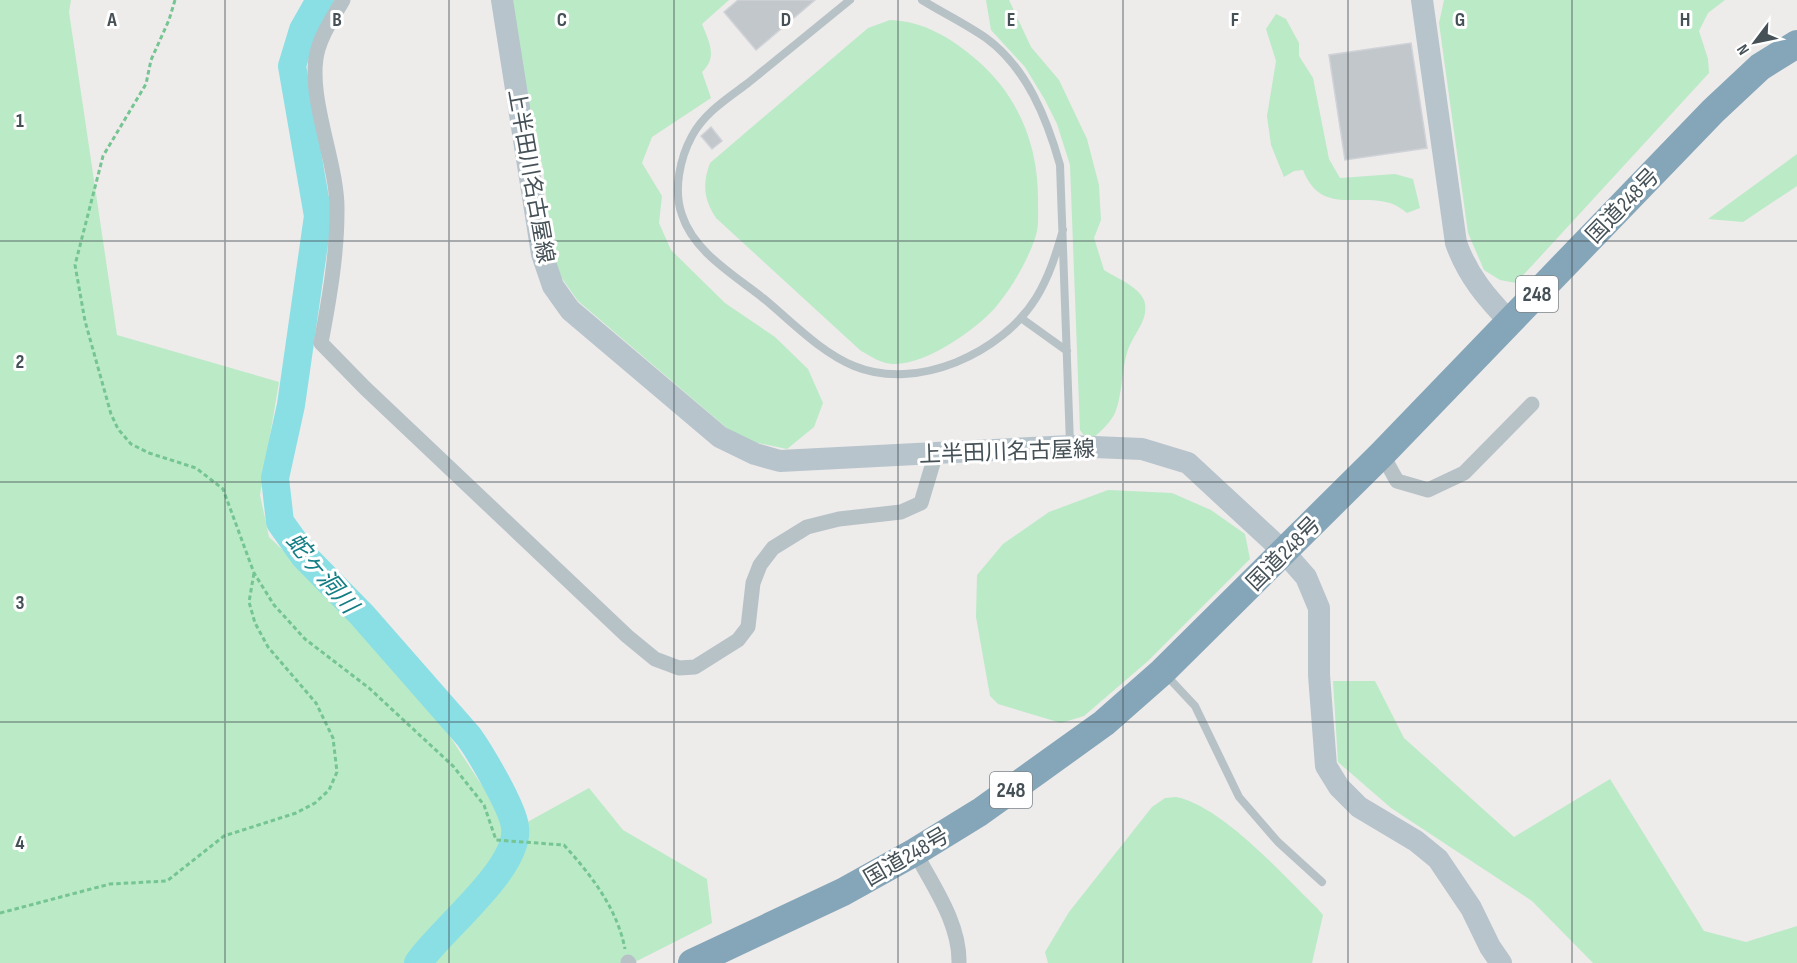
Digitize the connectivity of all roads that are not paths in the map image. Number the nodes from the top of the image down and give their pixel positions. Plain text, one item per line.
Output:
1 (343, 0) edge
2 (502, 0) edge
3 (850, 0) edge
4 (922, 0) edge
5 (1422, 0) edge
6 (1797, 44) edge
7 (1063, 230) junction
8 (1021, 318) junction
9 (1510, 322) junction
10 (1067, 351) junction
11 (1532, 404) dead end
12 (1070, 446) junction
13 (936, 453) junction
14 (1382, 454) junction
15 (1284, 552) junction
16 (1162, 672) junction
17 (915, 852) junction
18 (1322, 882) dead end
19 (692, 963) edge
20 (959, 963) edge
21 (1501, 963) edge

1 - 13 street
2 - 13 main road, 上半田川名古屋線
3 - 8 lane
4 - 7 lane
5 - 9 main road
6 - 9 highway, 国道248号 / 248
7 - 8 lane
7 - 10 lane
8 - 10 lane
9 - 14 highway, 国道248号 / 248
10 - 12 lane
11 - 14 street
12 - 13 main road, 上半田川名古屋線
12 - 15 main road, 上半田川名古屋線
14 - 15 highway, 国道248号 / 248
15 - 16 highway, 国道248号 / 248
15 - 21 main road, 上半田川名古屋線
16 - 17 highway, 国道248号 / 248
16 - 18 lane
17 - 19 highway, 国道248号 / 248
17 - 20 street

